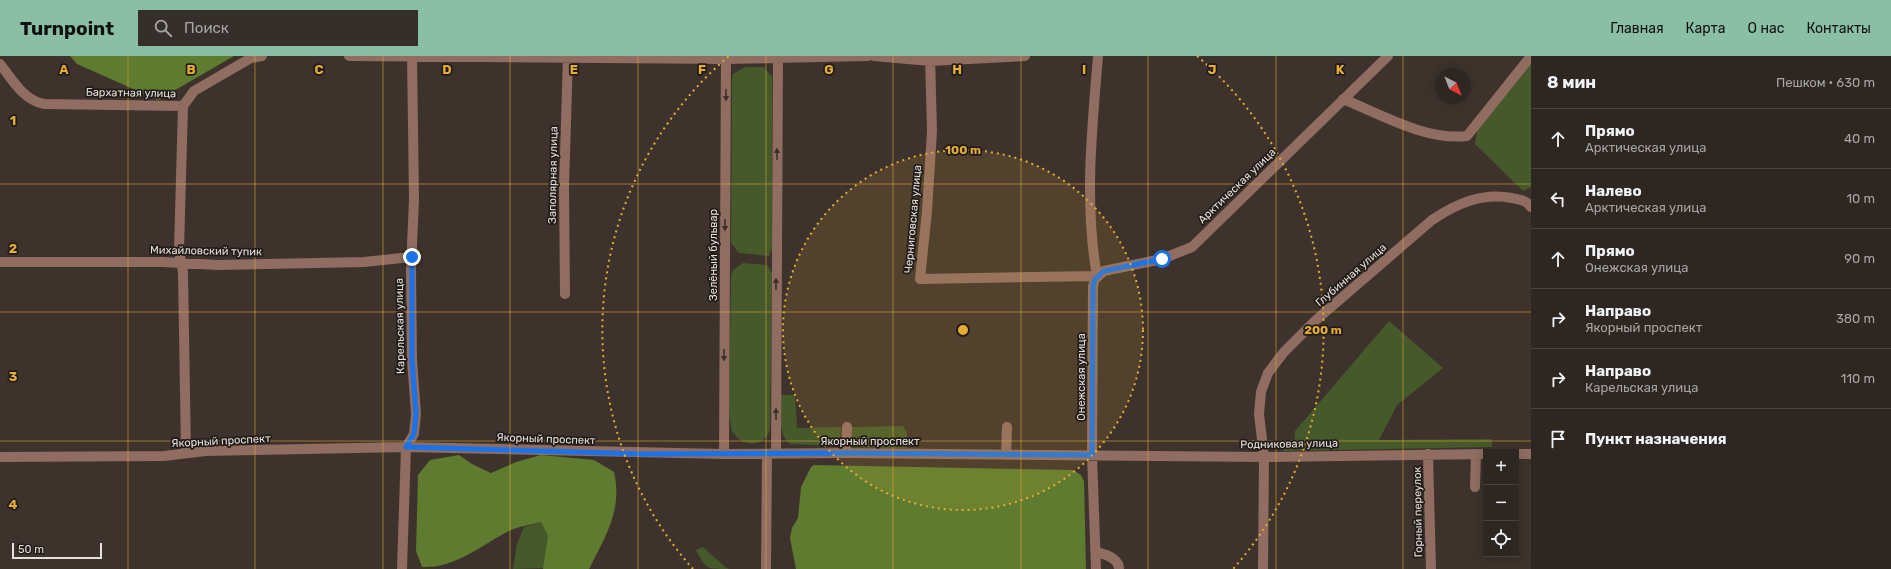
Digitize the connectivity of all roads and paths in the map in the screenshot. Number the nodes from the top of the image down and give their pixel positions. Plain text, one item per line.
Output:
1 (262, 56) edge
2 (349, 56) edge
3 (568, 56) edge
4 (868, 56) edge
5 (874, 56) edge
6 (1025, 56) edge
7 (1098, 56) edge
8 (1388, 56) edge
9 (1531, 56) edge
10 (412, 57) edge
11 (726, 58) edge
12 (778, 58) edge
13 (930, 59) edge
14 (0, 64) edge
15 (1343, 99) junction
16 (183, 106) junction
17 (1531, 207) edge
18 (412, 257) junction
19 (0, 262) edge
20 (181, 262) junction
21 (1097, 276) junction
22 (565, 294) dead end
23 (847, 427) dead end
24 (1007, 427) dead end
25 (406, 447) junction
26 (186, 453) junction
27 (846, 453) junction
28 (724, 454) junction
29 (772, 454) junction
30 (1428, 454) junction
31 (1481, 454) edge
32 (1519, 454) edge
33 (1531, 454) edge
34 (1006, 455) junction
35 (1092, 455) junction
36 (0, 457) edge
37 (1264, 457) junction
38 (1475, 487) dead end
39 (1096, 552) junction
40 (402, 569) edge
41 (766, 569) edge
42 (1096, 569) edge
43 (1119, 569) edge
44 (1263, 569) edge
45 (1431, 569) edge

1 - 16 street, Бархатная улица
2 - 10 street
3 - 10 street
3 - 11 street
3 - 22 street, Заполярная улица
4 - 12 street
5 - 13 street
6 - 13 street
7 - 21 street
8 - 15 street, Арктическая улица
9 - 15 street
10 - 18 street, Карельская улица
11 - 12 street
11 -> 28 street, Зелёный бульвар
29 -> 12 street
13 - 21 street, Черниговская улица
14 - 16 street, Бархатная улица
15 - 21 street, Арктическая улица
16 - 20 street
17 - 37 street, Глубинная улица
18 - 20 street, Михайловский тупик
18 - 25 street, Карельская улица
19 - 20 street, Михайловский тупик
20 - 26 street
21 - 35 street, Онежская улица
23 - 27 street
24 - 34 street
25 - 26 street, Якорный проспект
25 - 28 street, Якорный проспект
25 - 40 street, Карельская улица
26 - 36 street, Якорный проспект
27 - 29 street, Якорный проспект
27 - 34 street, Якорный проспект
28 - 29 street, Якорный проспект
29 - 41 street
30 - 31 street, Родниковая улица
30 - 37 street, Родниковая улица
30 - 45 street, Горный переулок
31 - 38 street
32 - 33 street
34 - 35 street, Якорный проспект
35 - 37 street, Родниковая улица
35 - 39 street, Онежская улица
37 - 44 street, Глубинная улица
39 - 42 street, Онежская улица
39 - 43 street

